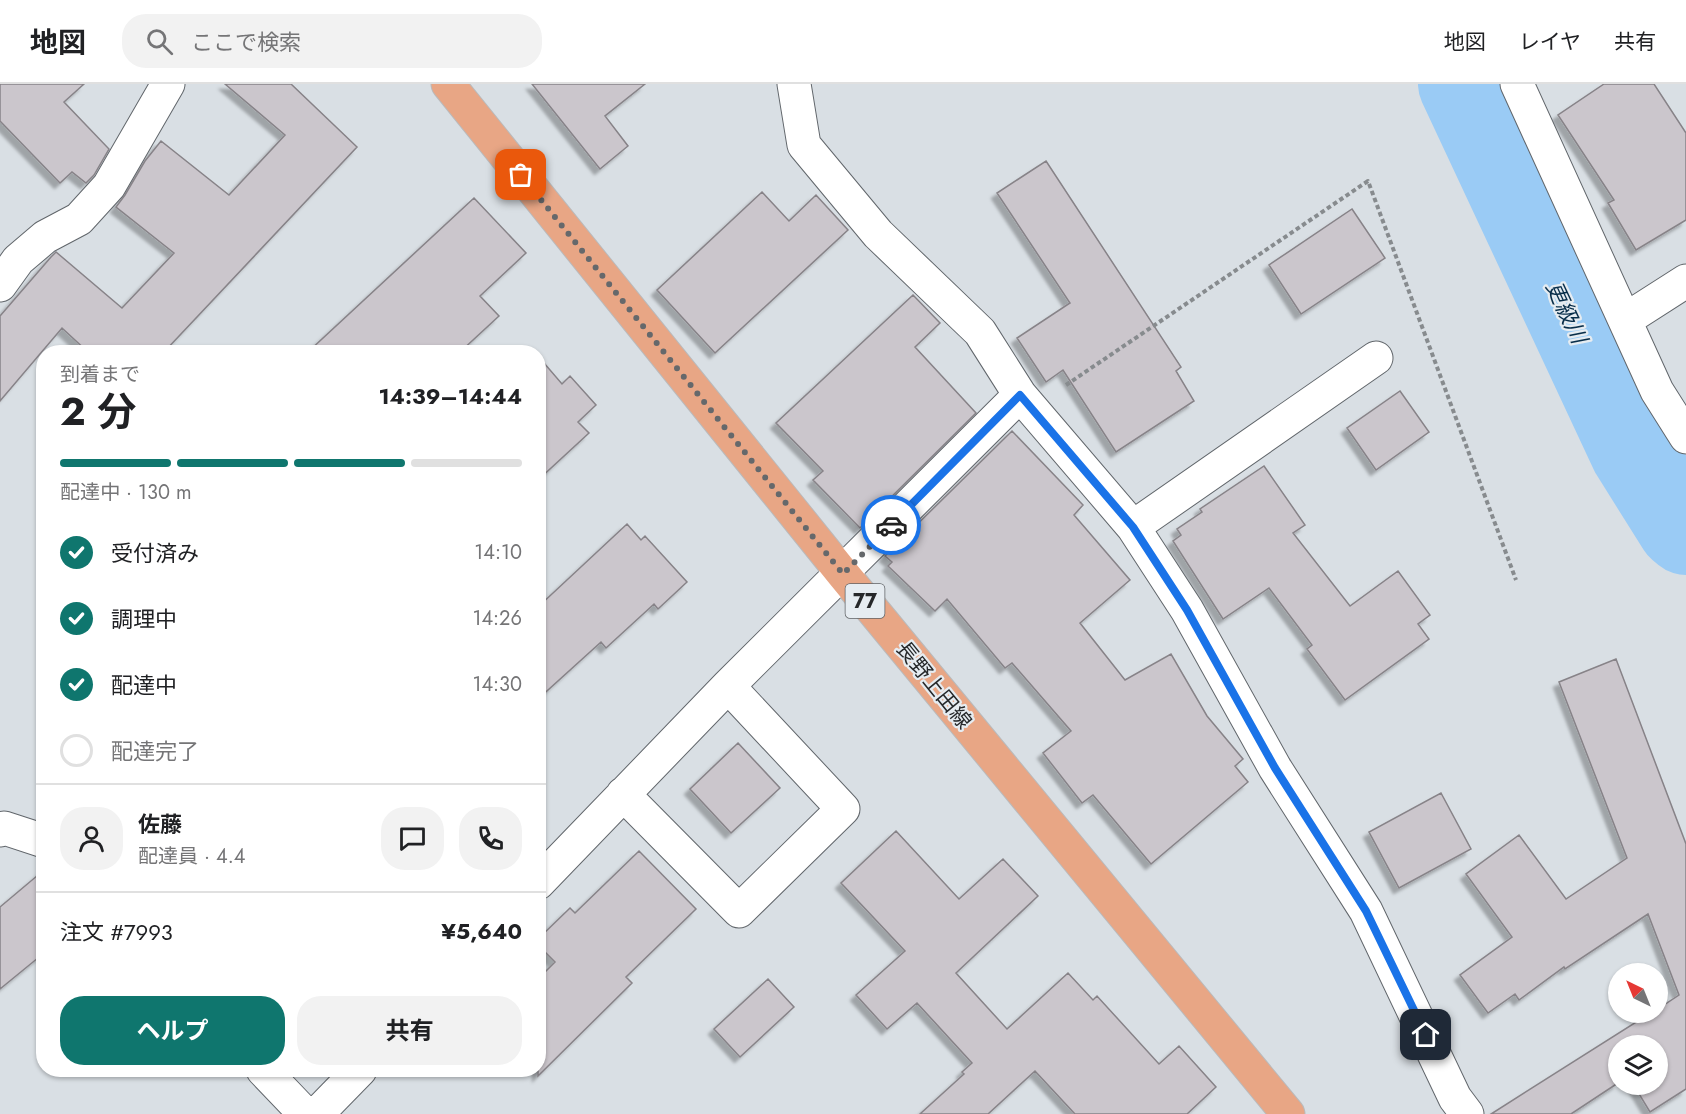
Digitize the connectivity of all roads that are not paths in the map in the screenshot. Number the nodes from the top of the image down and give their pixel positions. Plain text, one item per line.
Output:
1 (168, 84) edge
2 (448, 84) edge
3 (794, 84) edge
4 (1516, 84) edge
5 (1686, 280) edge
6 (0, 285) edge
7 (1625, 320) junction
8 (1376, 358) dead end
9 (1020, 395) junction
10 (1686, 437) edge
11 (1133, 527) junction
12 (843, 574) junction
13 (728, 686) junction
14 (623, 794) junction
15 (0, 830) edge
16 (36, 838) edge
17 (546, 875) edge
18 (270, 1077) edge
19 (353, 1077) edge
20 (305, 1114) edge
21 (317, 1114) edge
22 (1288, 1114) edge
23 (1467, 1114) edge

1 - 6 street
2 - 12 main road, 長野上田線 / 77
3 - 9 street
4 - 7 street
5 - 7 street
7 - 10 street
8 - 11 street
9 - 11 street
9 - 12 street
11 - 23 street
12 - 13 street
12 - 22 main road, 長野上田線 / 77
13 - 14 street
13 - 14 street
14 - 17 street
15 - 16 street
18 - 20 street
19 - 21 street

